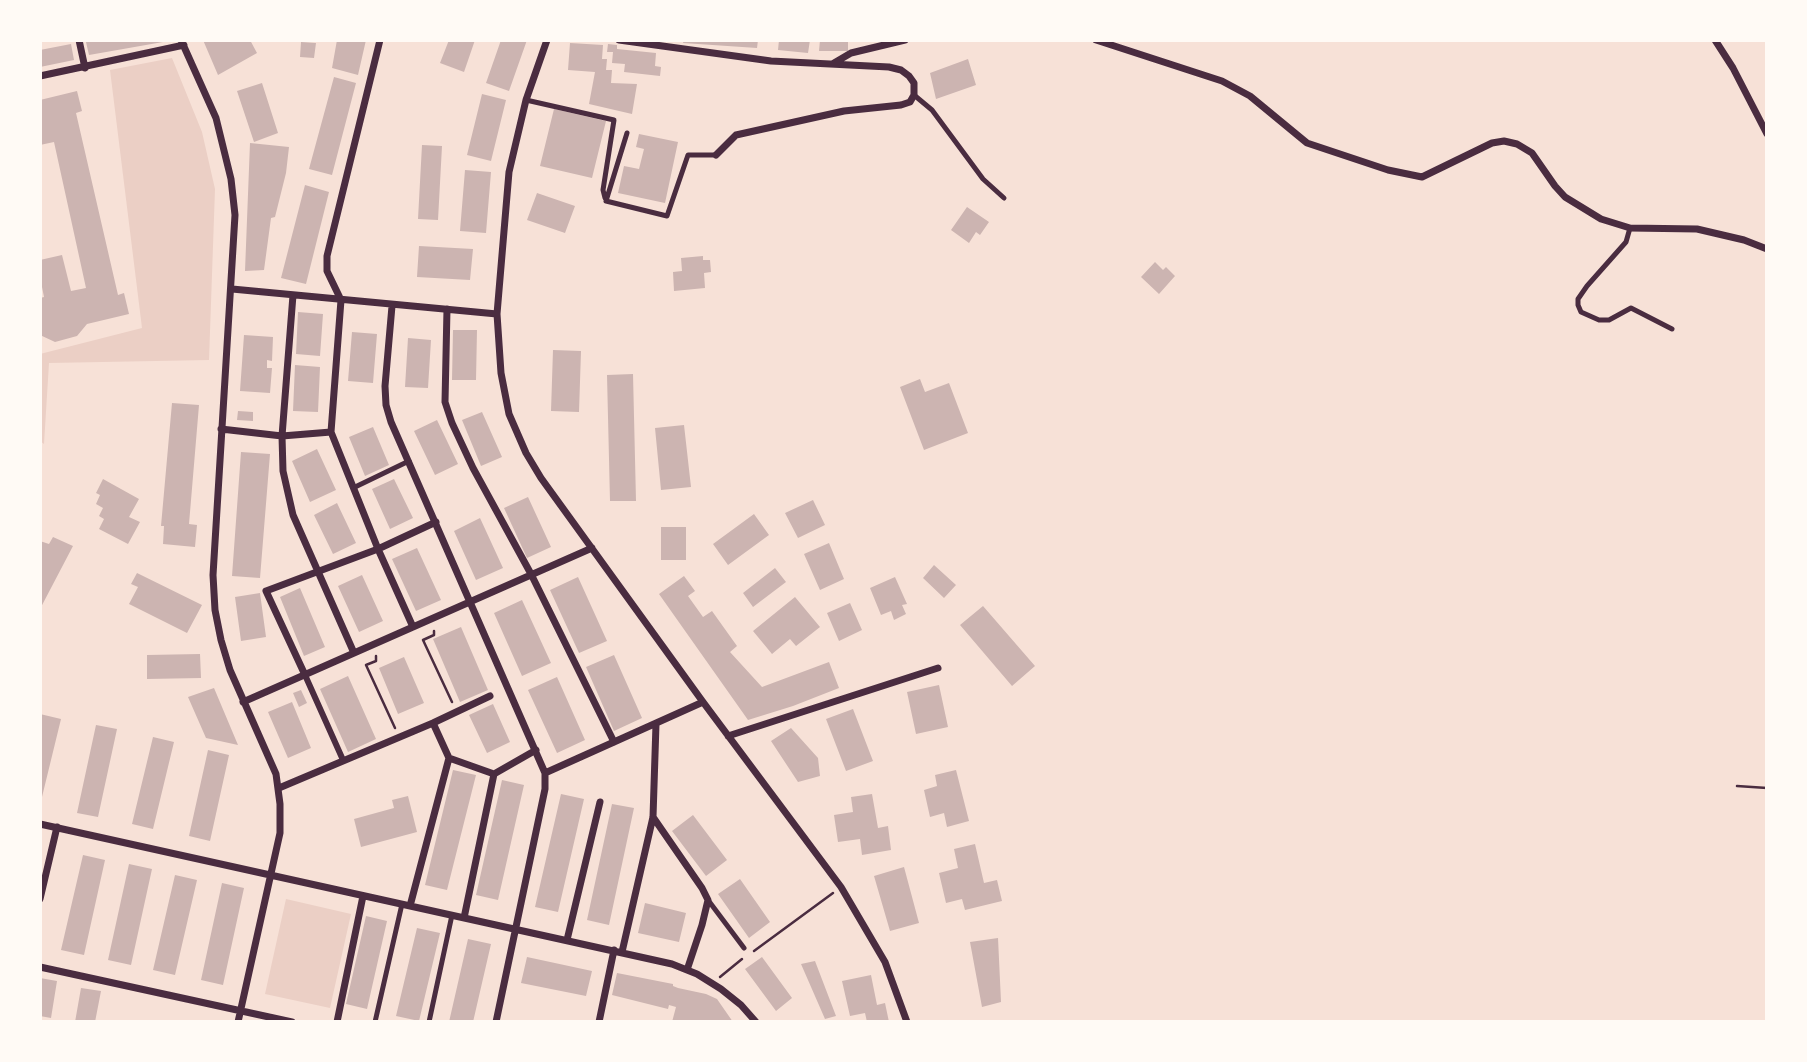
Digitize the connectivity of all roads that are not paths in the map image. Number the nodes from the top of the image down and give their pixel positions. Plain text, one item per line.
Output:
1 (79, 40) edge
2 (380, 40) edge
3 (547, 40) edge
4 (619, 40) edge
5 (905, 40) edge
6 (1096, 40) edge
7 (1715, 40) edge
8 (182, 43) edge
9 (833, 63) junction
10 (85, 68) junction
11 (40, 76) edge
12 (914, 95) junction
13 (526, 100) junction
14 (627, 133) dead end
15 (1767, 134) edge
16 (716, 155) joint
17 (1004, 198) dead end
18 (606, 201) junction
19 (1630, 228) junction
20 (1767, 248) edge
21 (232, 289) junction
22 (293, 295) junction
23 (341, 300) junction
24 (392, 306) junction
25 (447, 309) junction
26 (497, 314) junction
27 (1672, 329) dead end
28 (221, 429) junction
29 (331, 432) junction
30 (282, 436) junction
31 (408, 461) junction
32 (353, 488) junction
33 (436, 522) junction
34 (592, 548) junction
35 (378, 550) junction
36 (318, 573) junction
37 (531, 574) junction
38 (471, 601) junction
39 (412, 627) junction
40 (354, 653) junction
41 (938, 668) dead end
42 (305, 675) junction
43 (490, 695) dead end
44 (243, 702) junction
45 (703, 702) junction
46 (433, 723) junction
47 (656, 724) junction
48 (728, 736) junction
49 (614, 742) junction
50 (536, 750) junction
51 (449, 758) junction
52 (343, 760) junction
53 (545, 773) junction
54 (494, 774) junction
55 (279, 788) junction
56 (600, 802) dead end
57 (653, 817) junction
58 (40, 824) edge
59 (57, 827) junction
60 (269, 876) junction
61 (363, 896) junction
62 (40, 899) edge
63 (708, 900) junction
64 (406, 905) junction
65 (452, 915) junction
66 (464, 918) junction
67 (514, 929) junction
68 (567, 940) junction
69 (744, 948) dead end
70 (618, 951) junction
71 (40, 967) edge
72 (687, 970) junction
73 (240, 1010) junction
74 (238, 1022) edge
75 (292, 1022) edge
76 (337, 1022) edge
77 (375, 1022) edge
78 (429, 1022) edge
79 (495, 1022) edge
80 (598, 1022) edge
81 (756, 1022) edge
82 (907, 1022) edge

1 - 10 street
2 - 23 street
3 - 13 street
4 - 9 street
5 - 9 street
6 - 19 street
7 - 15 street
8 - 10 street
8 - 21 street
9 - 12 street
10 - 11 street
12 - 16 street
12 - 17 lane
13 - 18 lane
13 - 26 street
14 - 18 lane
16 - 18 lane
19 - 20 street
19 - 27 lane
21 - 22 street
21 - 28 street
22 - 23 street
22 - 30 street
23 - 24 street
23 - 29 street
24 - 25 street
24 - 31 street
25 - 26 street
25 - 37 street
26 - 34 street
28 - 30 street
28 - 44 street
29 - 30 street
29 - 32 street
30 - 36 street
31 - 32 lane
31 - 33 street
32 - 35 street
33 - 35 street
33 - 38 street
34 - 37 street
34 - 45 street
35 - 36 street
35 - 39 street
36 - 40 street
36 - 42 street
37 - 38 street
37 - 49 street
38 - 39 street
38 - 50 street
39 - 40 street
40 - 42 street
41 - 48 street
42 - 44 street
42 - 52 street
43 - 46 street
44 - 55 street
45 - 47 street
45 - 48 street
46 - 51 street
46 - 52 street
47 - 49 street
47 - 57 street
48 - 82 street
49 - 53 street
50 - 53 street
50 - 54 street
51 - 54 street
51 - 64 street
52 - 55 street
53 - 67 street
54 - 66 street
55 - 60 street
56 - 68 street
57 - 63 street
57 - 70 street
58 - 59 street
59 - 60 street
59 - 62 street
60 - 61 street
60 - 73 street
61 - 64 street
61 - 76 street
63 - 69 lane
63 - 72 street
64 - 65 street
64 - 77 lane
65 - 66 street
65 - 78 lane
66 - 67 street
67 - 68 street
67 - 79 street
68 - 70 street
70 - 72 street
70 - 80 street
71 - 73 street
72 - 81 street
73 - 74 street
73 - 75 street

